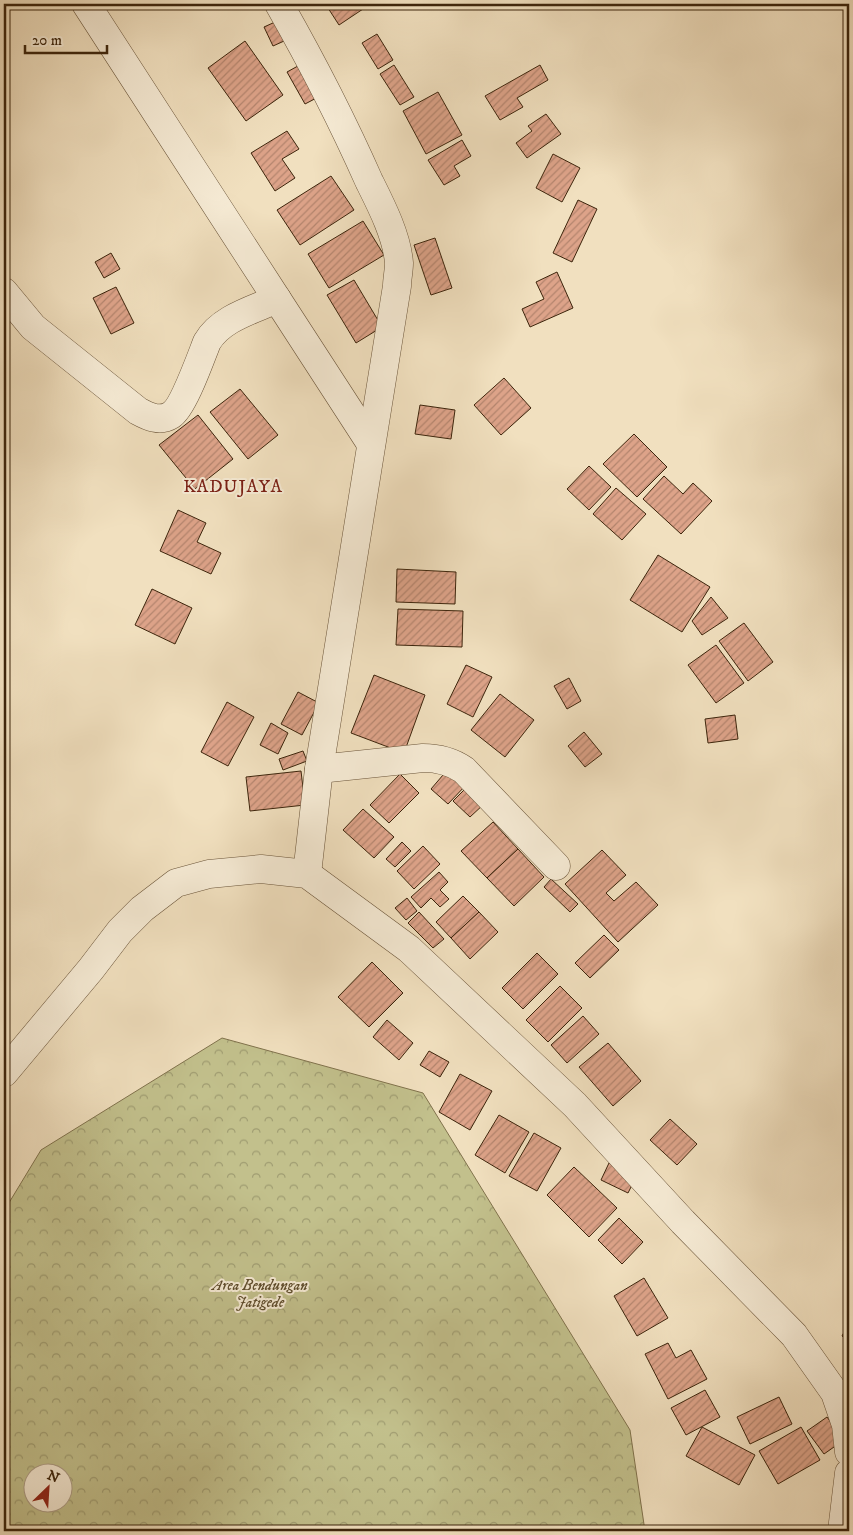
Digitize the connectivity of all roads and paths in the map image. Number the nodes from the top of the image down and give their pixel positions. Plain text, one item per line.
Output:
1 (86, 4) edge
2 (279, 4) edge
3 (4, 292) edge
4 (277, 299) junction
5 (371, 444) junction
6 (318, 769) junction
7 (556, 866) dead end
8 (307, 874) junction
9 (4, 1073) edge
10 (849, 1452) edge
11 (849, 1473) edge
12 (842, 1531) edge

1 - 4 street
2 - 5 street
3 - 4 street
4 - 5 street
5 - 6 street
6 - 7 street
6 - 8 street
8 - 9 street
8 - 10 street
11 - 12 street

